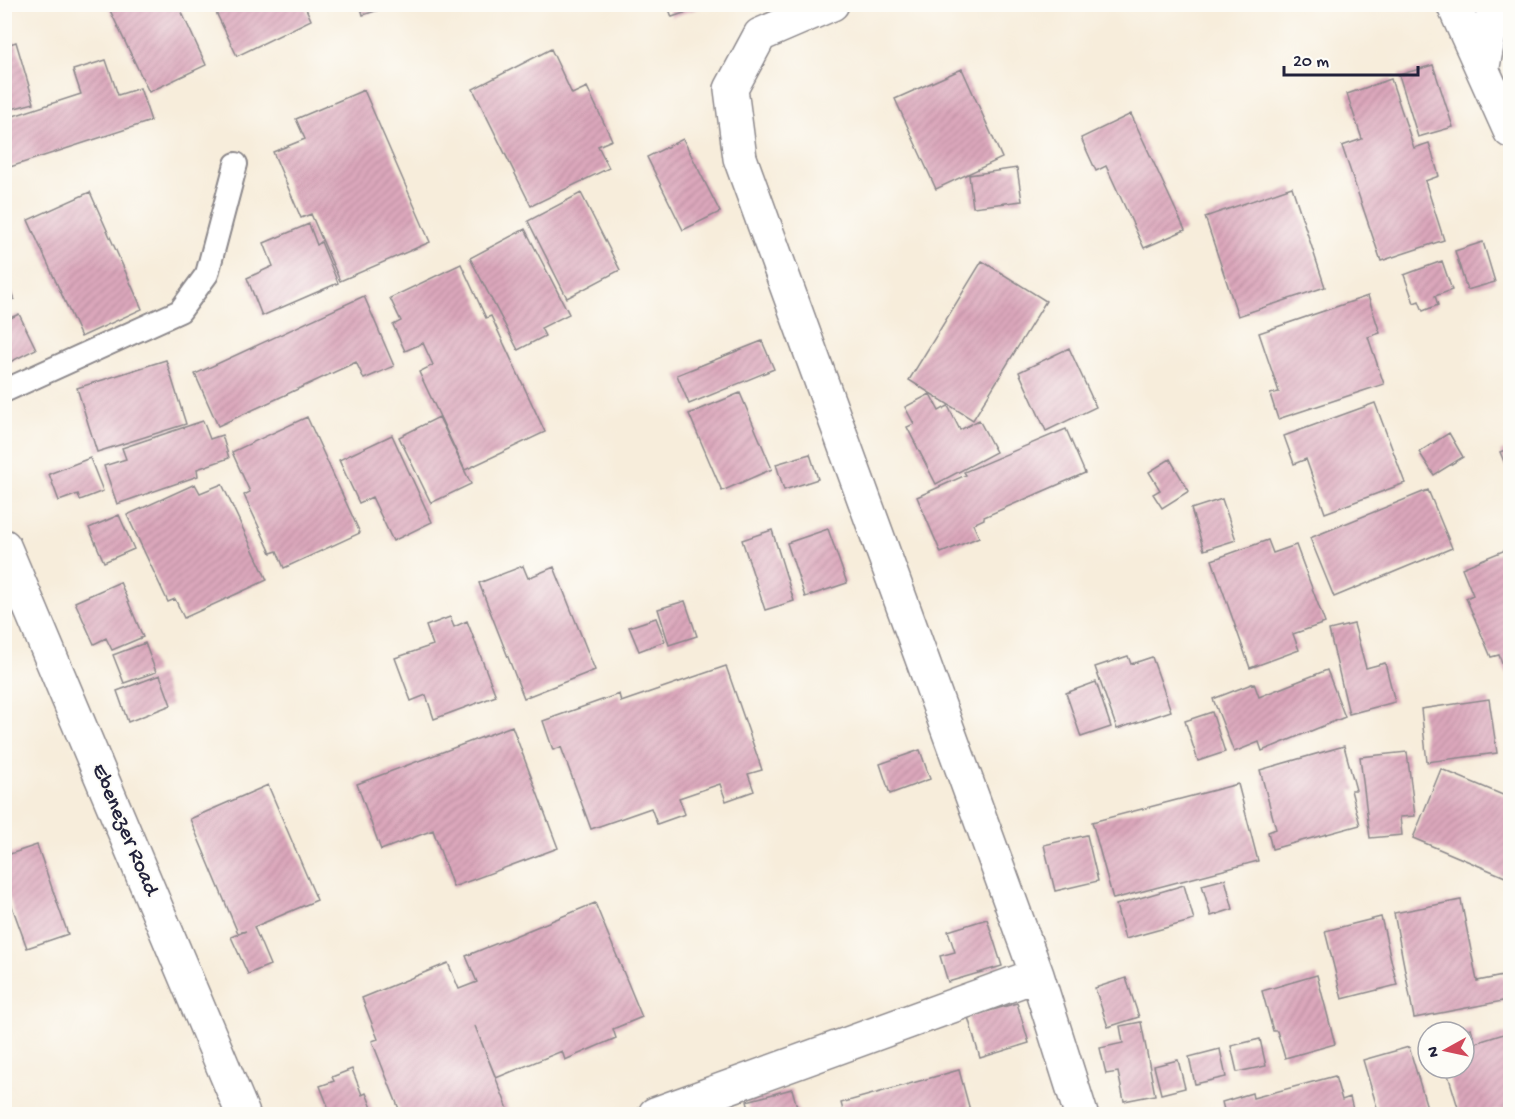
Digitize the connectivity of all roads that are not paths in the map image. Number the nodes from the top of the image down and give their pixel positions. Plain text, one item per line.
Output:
1 (832, 4) edge
2 (1454, 4) edge
3 (1495, 4) edge
4 (1483, 66) junction
5 (1510, 131) edge
6 (236, 164) dead end
7 (4, 390) edge
8 (4, 546) edge
9 (1037, 975) junction
10 (243, 1114) edge
11 (656, 1114) edge
12 (1081, 1114) edge

1 - 9 street
2 - 4 street
3 - 4 street
4 - 5 street
6 - 7 lane
8 - 10 street, Ebenezer Road
9 - 11 street
9 - 12 street

